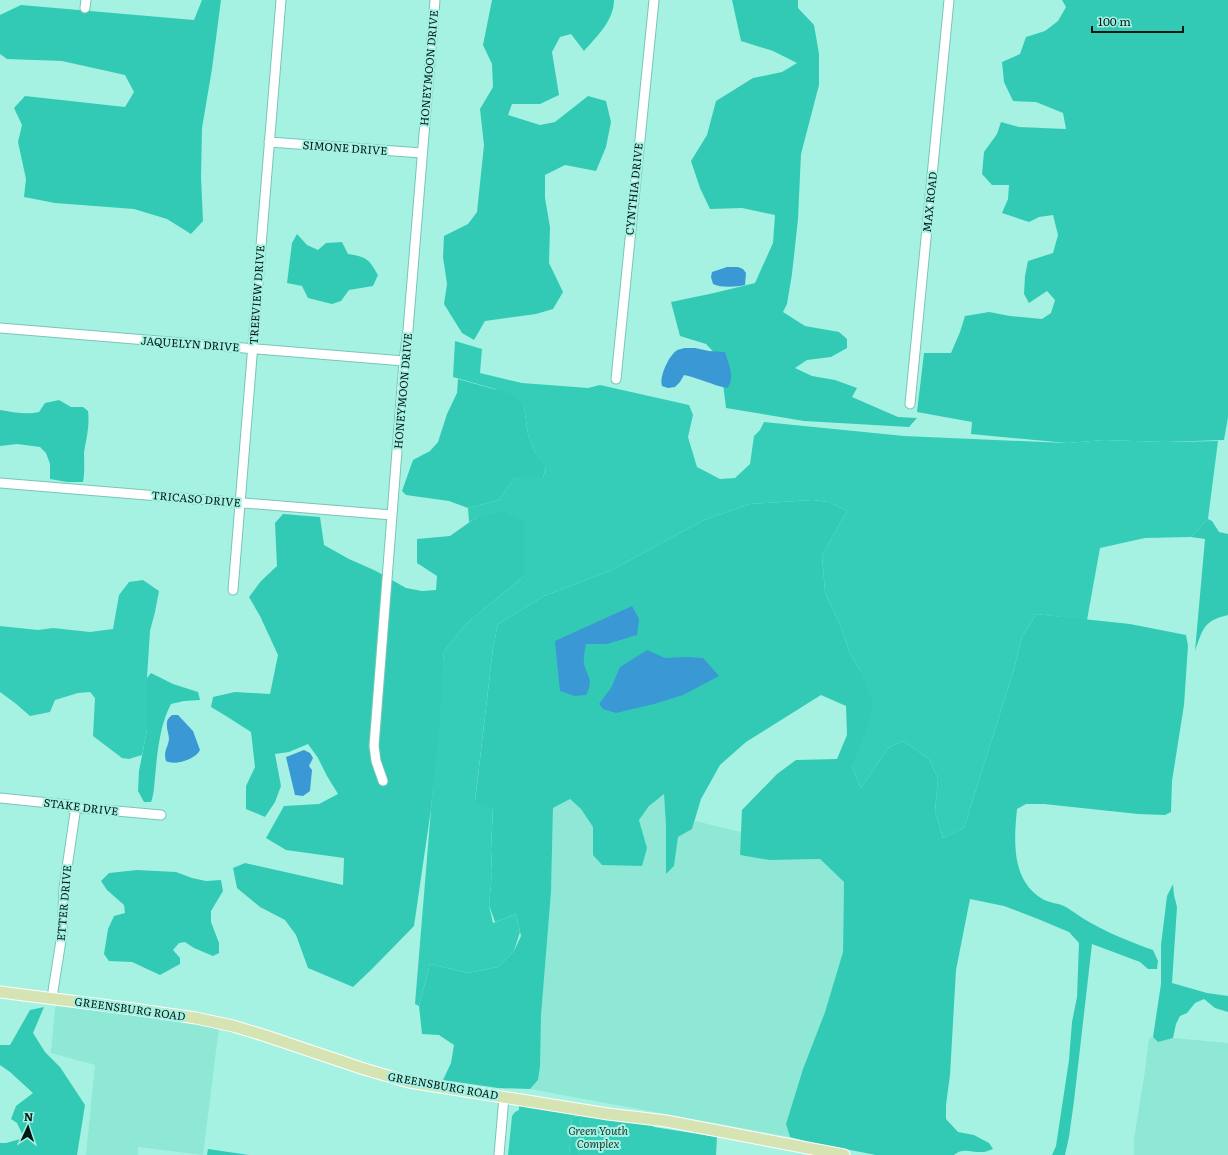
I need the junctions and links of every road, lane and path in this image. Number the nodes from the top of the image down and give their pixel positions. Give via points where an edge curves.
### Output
1 (280, 0) edge
2 (435, 0) edge
3 (654, 0) edge
4 (949, 0) edge
5 (269, 142) junction
6 (422, 153) junction
7 (0, 328) edge
8 (253, 348) junction
9 (404, 361) junction
10 (616, 379) dead end
11 (910, 404) dead end
12 (0, 483) edge
13 (240, 502) junction
14 (392, 515) junction
15 (233, 590) dead end
16 (383, 782) dead end
17 (0, 798) edge
18 (72, 807) junction
19 (161, 815) dead end
20 (0, 992) edge
21 (54, 999) junction
22 (504, 1097) junction
23 (499, 1155) edge
24 (844, 1155) edge

1 - 5 street, TREEVIEW DRIVE
2 - 6 street, HONEYMOON DRIVE
3 - 10 street, CYNTHIA DRIVE
4 - 11 street, MAX ROAD
5 - 6 street, SIMONE DRIVE
5 - 8 street, TREEVIEW DRIVE
6 - 9 street, HONEYMOON DRIVE
7 - 8 street, JAQUELYN DRIVE
8 - 9 street, JAQUELYN DRIVE
8 - 13 street, TREEVIEW DRIVE
9 - 14 street, HONEYMOON DRIVE
12 - 13 street, TRICASO DRIVE
13 - 14 street, TRICASO DRIVE
13 - 15 street, TREEVIEW DRIVE
14 - 16 street, HONEYMOON DRIVE via 374,746
17 - 18 street, STAKE DRIVE
18 - 19 street, STAKE DRIVE
18 - 21 street, ETTER DRIVE via 75,813 64,888 62,934
20 - 21 main road, GREENSBURG ROAD
21 - 22 main road, GREENSBURG ROAD via 216,1022 397,1080
22 - 23 street
22 - 24 main road, GREENSBURG ROAD via 662,1121

